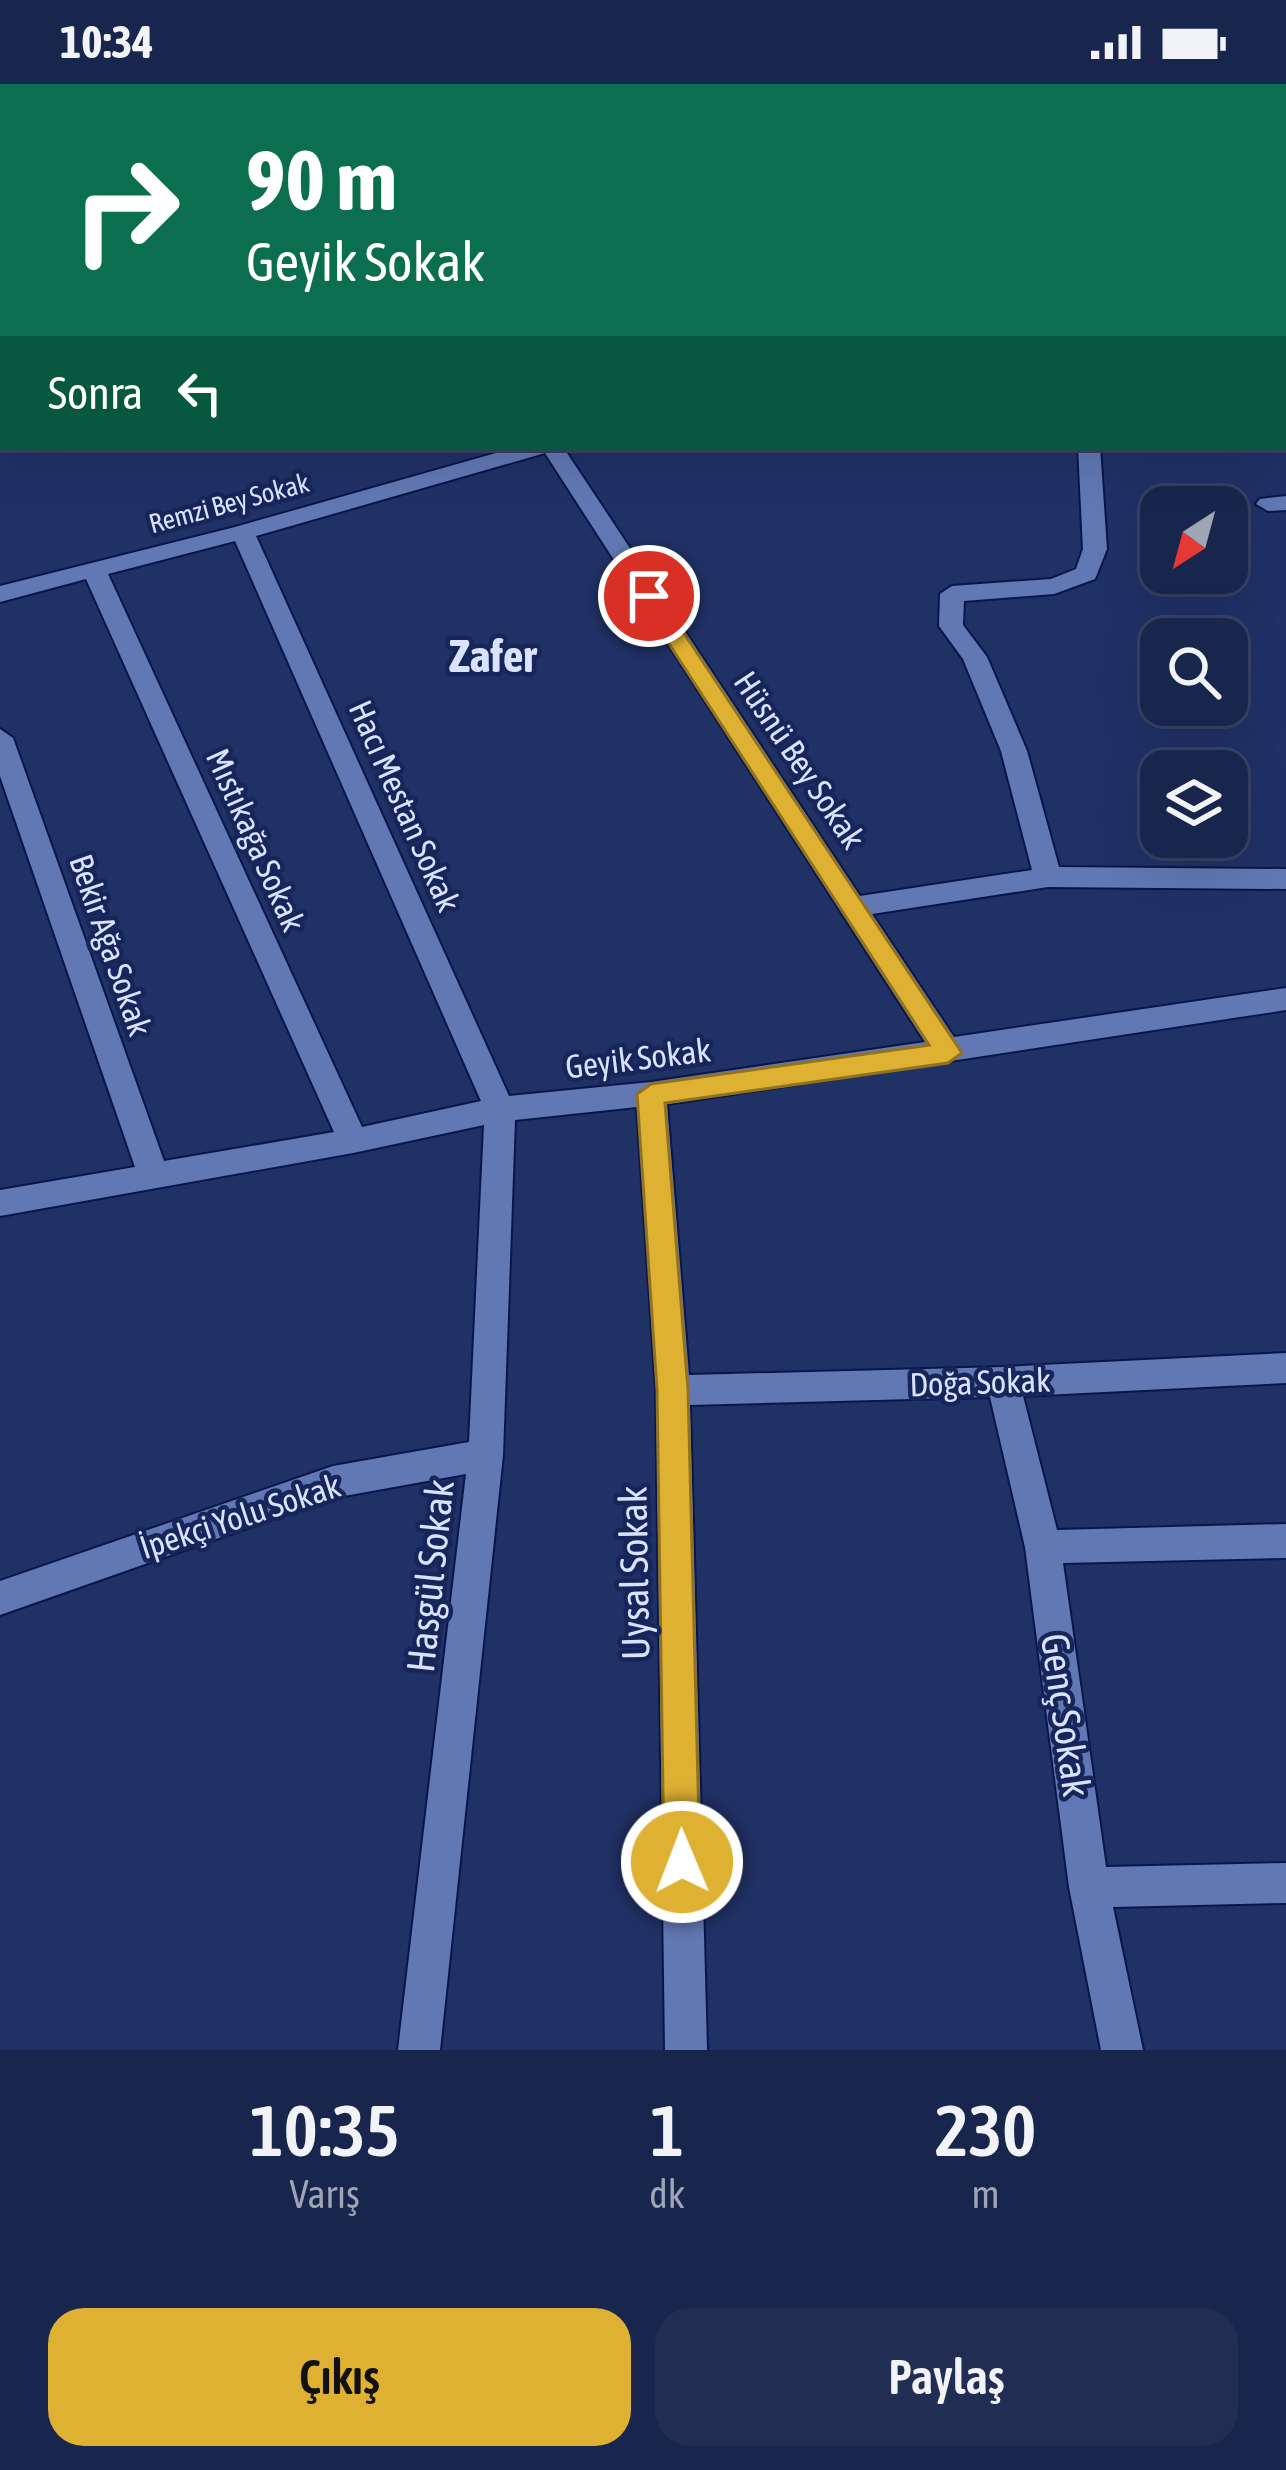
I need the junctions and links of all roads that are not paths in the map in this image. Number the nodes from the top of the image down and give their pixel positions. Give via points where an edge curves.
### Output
1 (531, 450) edge
2 (554, 450) edge
3 (1089, 450) edge
4 (244, 532) junction
5 (93, 568) junction
6 (0, 594) edge
7 (0, 738) edge
8 (1048, 878) junction
9 (1286, 879) edge
10 (854, 908) junction
11 (1286, 999) edge
12 (948, 1053) junction
13 (651, 1094) junction
14 (500, 1108) junction
15 (353, 1141) junction
16 (154, 1177) junction
17 (0, 1203) edge
18 (1286, 1368) edge
19 (1003, 1382) junction
20 (673, 1390) junction
21 (486, 1455) junction
22 (1286, 1541) edge
23 (1043, 1547) junction
24 (0, 1598) edge
25 (1286, 1883) edge
26 (1090, 1887) junction
27 (419, 2050) edge
28 (686, 2050) edge
29 (1122, 2050) edge

1 - 4 street, Remzi Bey Sokak
2 - 10 street, Hüsnü Bey Sokak
3 - 8 street via 1095,549 1088,574 1054,586 952,594 951,626 975,657 1014,751
4 - 5 street, Remzi Bey Sokak
4 - 14 street, Hacı Mestan Sokak
5 - 6 street, Remzi Bey Sokak
5 - 15 street, Mıstıkağa Sokak
7 - 16 street, Bekir Ağa Sokak
8 - 9 street
8 - 10 street
10 - 12 street, Hüsnü Bey Sokak
11 - 12 street, Geyik Sokak
12 - 13 street, Geyik Sokak
13 - 14 street, Geyik Sokak
13 - 20 street, Uysal Sokak
14 - 15 street, Geyik Sokak
14 - 21 street, Hasgül Sokak
15 - 16 street, Geyik Sokak
16 - 17 street, Geyik Sokak
18 - 19 street, Doğa Sokak
19 - 20 street, Doğa Sokak
19 - 23 street, Genç Sokak
20 - 28 street, Uysal Sokak
21 - 24 street, İpekçi Yolu Sokak via 333,1482
21 - 27 street, Hasgül Sokak
22 - 23 street
23 - 26 street, Genç Sokak
25 - 26 street
26 - 29 street, Genç Sokak

